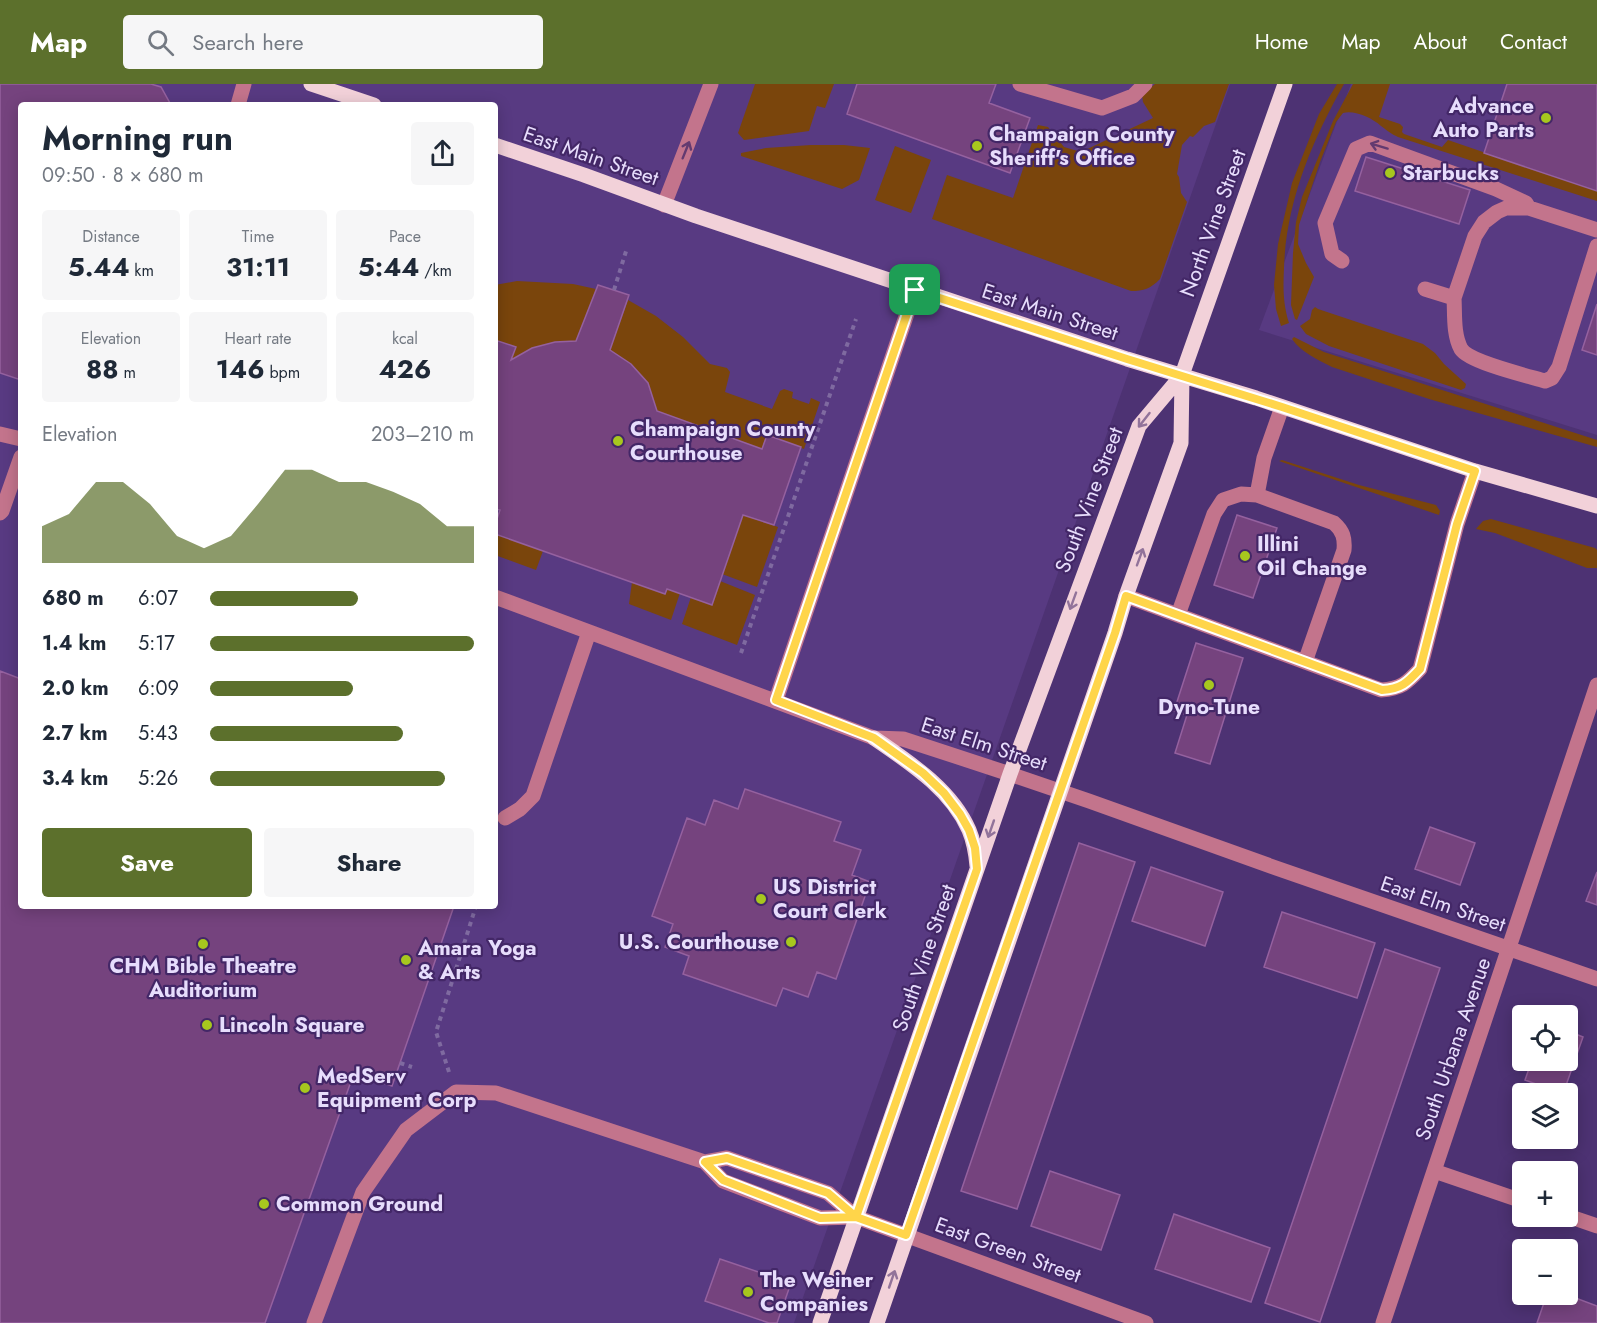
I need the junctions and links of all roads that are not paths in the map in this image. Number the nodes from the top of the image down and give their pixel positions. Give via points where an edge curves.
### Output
1 (244, 84) edge
2 (311, 84) edge
3 (711, 84) edge
4 (1020, 84) edge
5 (1145, 84) edge
6 (1285, 84) edge
7 (239, 102) edge
8 (365, 102) edge
9 (498, 146) edge
10 (664, 205) junction
11 (1529, 208) junction
12 (1597, 231) edge
13 (1597, 246) edge
14 (1337, 257) dead end
15 (1425, 289) dead end
16 (915, 290) junction
17 (1454, 298) junction
18 (1182, 375) junction
19 (1282, 407) junction
20 (0, 434) edge
21 (18, 438) edge
22 (18, 466) edge
23 (1475, 471) junction
24 (1257, 495) junction
25 (1597, 506) edge
26 (0, 513) edge
27 (1126, 596) junction
28 (498, 598) edge
29 (1178, 615) junction
30 (589, 632) junction
31 (1305, 662) junction
32 (1597, 685) edge
33 (776, 700) junction
34 (1592, 715) edge
35 (874, 738) junction
36 (1010, 774) junction
37 (1059, 791) junction
38 (506, 818) dead end
39 (977, 869) junction
40 (1509, 949) junction
41 (1597, 979) edge
42 (705, 1162) junction
43 (1434, 1171) junction
44 (1512, 1198) edge
45 (856, 1217) junction
46 (1578, 1219) edge
47 (1597, 1226) edge
48 (906, 1235) junction
49 (314, 1323) edge
50 (820, 1323) edge
51 (877, 1323) edge
52 (1146, 1323) edge
53 (1383, 1323) edge

1 - 7 street
2 - 8 main road
10 -> 3 street
4 - 5 street via 1102,108 1133,96
6 - 18 main road, North Vine Street
9 - 10 main road, East Main Street
10 - 16 main road, East Main Street
11 - 12 street
11 -> 14 street via 1496,189 1370,143 1356,149 1325,223
11 - 17 street via 1506,208 1484,222 1475,236
13 - 17 street via 1558,367 1552,378 1545,381 1478,361 1462,351 1455,333
15 - 17 street
16 - 18 main road, East Main Street
16 - 33 street
18 - 19 main road, East Main Street
27 -> 18 main road via 1181,443
18 -> 36 main road, South Vine Street via 1139,426
19 - 23 main road, East Main Street
19 - 24 street via 1264,458
20 - 21 street
22 - 26 street
23 - 25 main road, East Main Street
23 - 31 street via 1457,524 1420,669 1395,689 1382,690
24 - 29 street via 1241,494 1223,500 1214,514
24 - 31 street via 1335,523 1342,530 1344,550
27 - 29 street
27 - 37 main road
28 - 30 street, East Elm Street
29 - 31 street
30 - 33 street, East Elm Street
30 - 38 street via 533,796
32 - 34 street, South Urbana Avenue
33 - 35 street, East Elm Street
34 - 40 street, South Urbana Avenue
35 - 36 street, East Elm Street via 903,739
35 - 39 main road via 923,773 948,799 969,830
36 - 37 street, East Elm Street
36 -> 39 main road, South Vine Street
37 - 40 street, East Elm Street
37 - 48 main road
39 - 45 main road, South Vine Street
40 - 41 street, East Elm Street
40 - 43 street, South Urbana Avenue
42 - 45 street via 723,1180 820,1218
42 - 45 street via 727,1158 828,1193
42 - 49 street via 496,1093 456,1092 406,1130 363,1192
43 - 44 street
43 - 53 street, South Urbana Avenue
45 - 48 street, East Green Street
45 - 50 main road, South Vine Street
46 - 47 street
51 -> 48 main road
48 - 52 street, East Green Street

